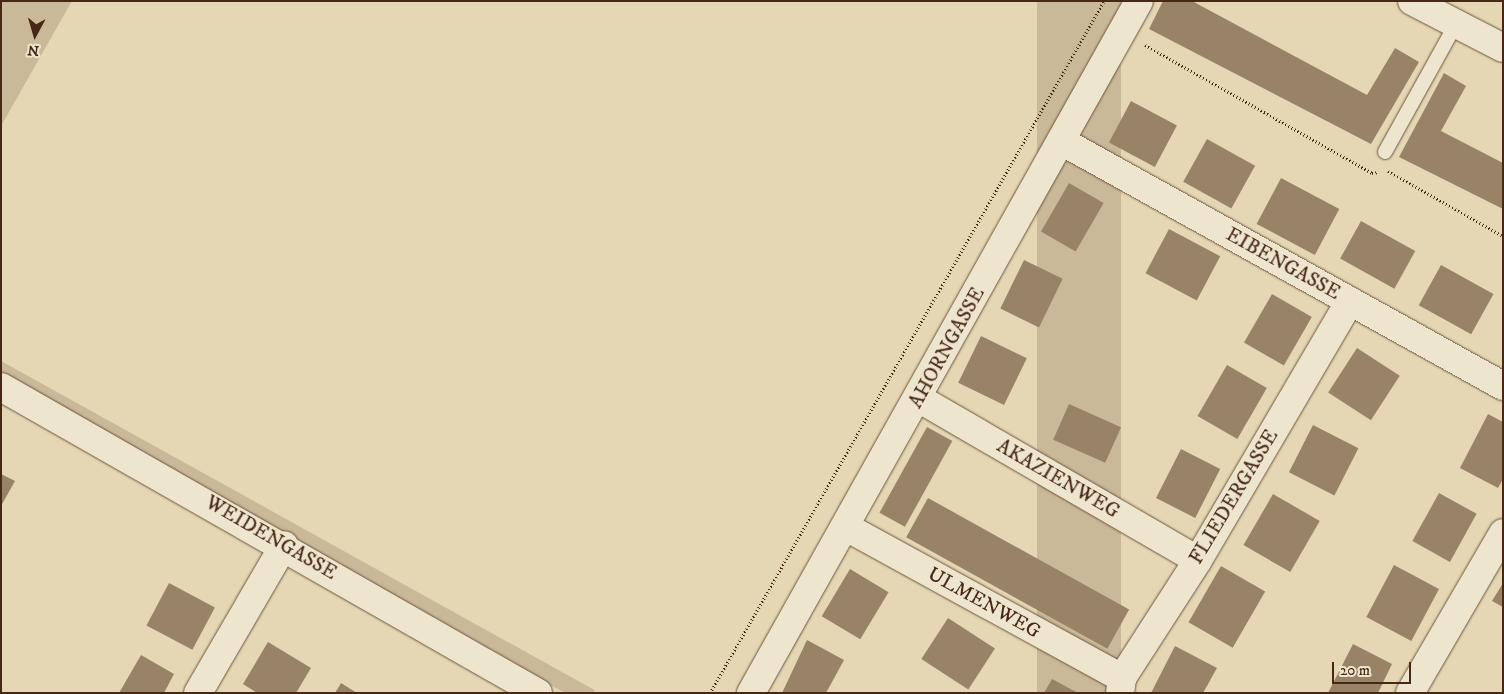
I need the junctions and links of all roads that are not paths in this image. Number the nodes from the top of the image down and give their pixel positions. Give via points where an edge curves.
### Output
1 (1139, 1) edge
2 (1412, 1) edge
3 (1456, 24) junction
4 (1503, 48) edge
5 (1063, 142) junction
6 (1384, 152) dead end
7 (1350, 301) junction
8 (1503, 386) edge
9 (1, 387) edge
10 (918, 398) junction
11 (846, 527) junction
12 (1503, 533) edge
13 (284, 545) junction
14 (1198, 560) junction
15 (1121, 686) edge
16 (198, 693) edge
17 (538, 693) edge
18 (751, 693) edge
19 (1410, 693) edge

1 - 5 street, AHORNGASSE
2 - 3 street
3 - 4 street
3 - 6 lane
5 - 7 street, EIBENGASSE
5 - 10 street, AHORNGASSE
7 - 8 street, EIBENGASSE
7 - 14 street, FLIEDERGASSE
9 - 13 street, WEIDENGASSE
10 - 11 street, AHORNGASSE
10 - 14 street, AKAZIENWEG
11 - 15 street, ULMENWEG
11 - 18 street, AHORNGASSE
12 - 19 street
13 - 16 street
13 - 17 street, WEIDENGASSE
14 - 15 street, FLIEDERGASSE

